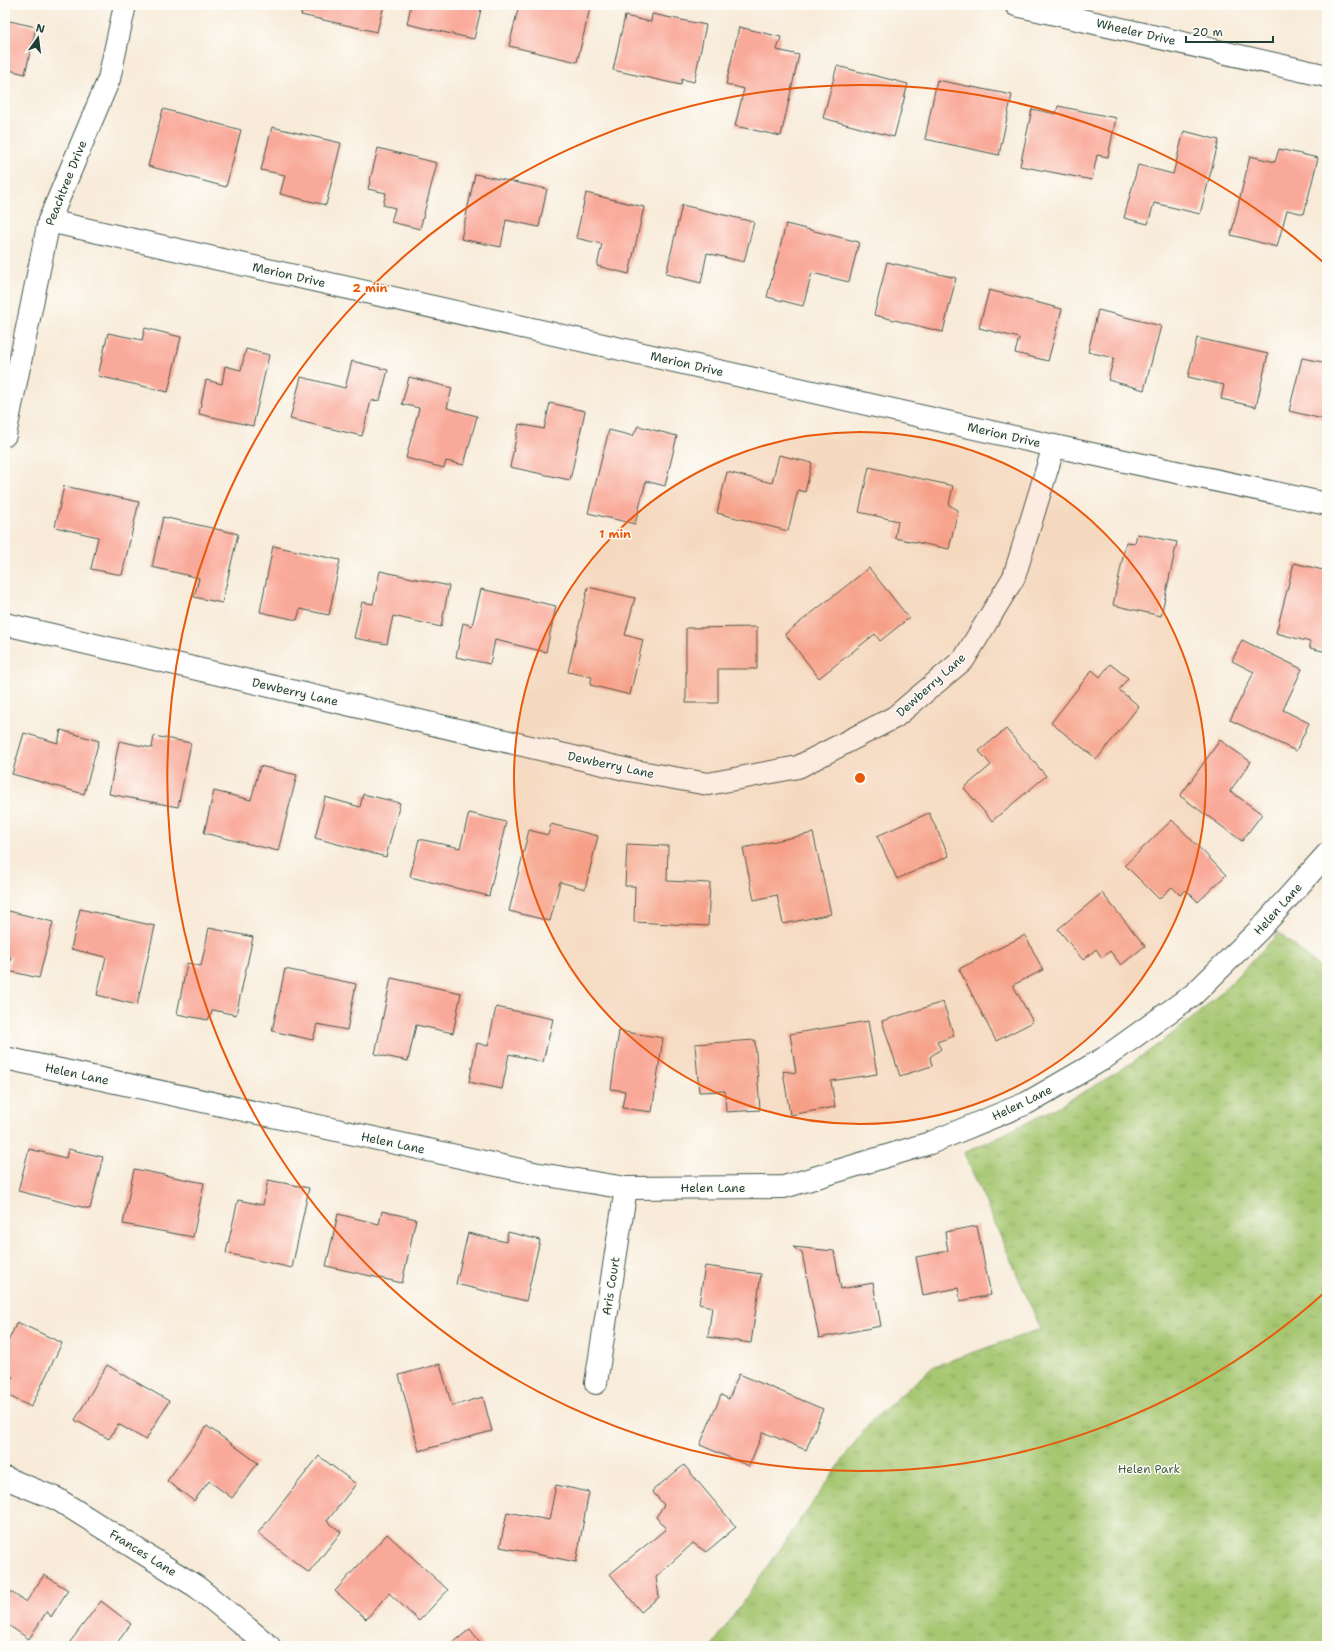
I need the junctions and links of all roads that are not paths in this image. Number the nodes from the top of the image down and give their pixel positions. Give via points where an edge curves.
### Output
1 (125, 5) edge
2 (1020, 5) edge
3 (1327, 76) edge
4 (49, 221) junction
5 (5, 436) edge
6 (1054, 446) junction
7 (1327, 504) edge
8 (5, 624) edge
9 (1327, 854) edge
10 (5, 1058) edge
11 (626, 1188) junction
12 (596, 1383) dead end
13 (5, 1478) edge
14 (269, 1646) edge

1 - 4 street, Peachtree Drive via 109,79
2 - 3 street, Wheeler Drive
4 - 5 street, Peachtree Drive
4 - 6 street, Merion Drive
6 - 7 street, Merion Drive
6 - 8 street, Dewberry Lane via 1014,577 964,659 895,717 798,767 708,784 629,770
9 - 11 street, Helen Lane via 1259,930 1194,994 1103,1059 1027,1103 930,1143 784,1187
10 - 11 street, Helen Lane via 526,1172
11 - 12 street, Aris Court
13 - 14 street, Frances Lane via 57,1499 198,1587

